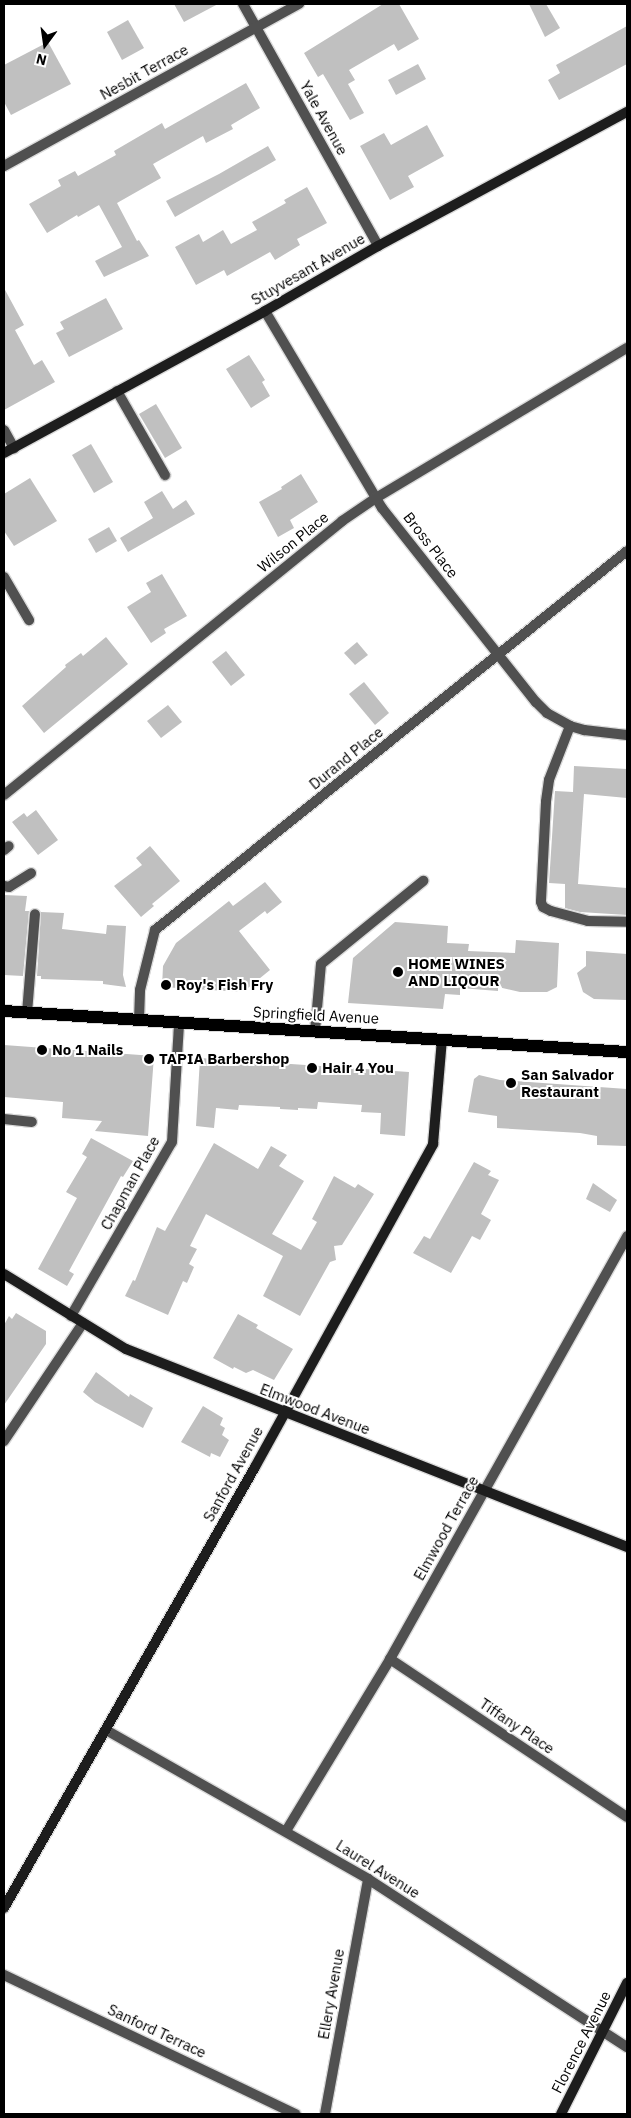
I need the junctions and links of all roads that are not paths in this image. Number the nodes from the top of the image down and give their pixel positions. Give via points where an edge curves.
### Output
1 (243, 4) edge
2 (299, 4) edge
3 (256, 27) junction
4 (627, 112) edge
5 (4, 166) edge
6 (378, 246) junction
7 (265, 311) junction
8 (627, 348) edge
9 (117, 391) junction
10 (4, 430) edge
11 (14, 448) junction
12 (4, 453) edge
13 (165, 475) dead end
14 (376, 498) junction
15 (627, 551) edge
16 (4, 576) edge
17 (28, 620) dead end
18 (498, 655) junction
19 (570, 726) junction
20 (627, 735) edge
21 (4, 796) edge
22 (31, 873) dead end
23 (423, 881) dead end
24 (4, 886) edge
25 (35, 914) dead end
26 (627, 922) edge
27 (4, 1011) edge
28 (26, 1013) junction
29 (140, 1020) junction
30 (179, 1023) junction
31 (315, 1031) junction
32 (442, 1039) junction
33 (627, 1052) edge
34 (4, 1119) edge
35 (32, 1122) dead end
36 (627, 1236) edge
37 (4, 1274) edge
38 (71, 1316) junction
39 (83, 1323) junction
40 (284, 1413) junction
41 (4, 1441) edge
42 (484, 1491) junction
43 (627, 1547) edge
44 (390, 1659) junction
45 (106, 1730) junction
46 (627, 1817) edge
47 (286, 1831) junction
48 (368, 1879) junction
49 (8, 1892) edge
50 (4, 1908) edge
51 (4, 1975) edge
52 (627, 1983) edge
53 (603, 2030) junction
54 (627, 2047) edge
55 (296, 2114) edge
56 (325, 2114) edge
57 (562, 2114) edge

1 - 3 street, Yale Avenue
2 - 3 street, Nesbit Terrace
3 - 5 street, Nesbit Terrace
3 - 6 street, Yale Avenue
4 - 6 main road, Stuyvesant Avenue
6 - 7 main road, Stuyvesant Avenue
7 - 9 main road, Stuyvesant Avenue
7 - 14 street, Bross Place
8 - 14 street, Wilson Place
9 - 11 main road, Stuyvesant Avenue
9 - 13 street
10 - 11 street
11 - 12 main road, Stuyvesant Avenue
14 - 18 street, Bross Place
14 - 21 street, Wilson Place via 342,521
15 - 18 street, Durand Place
16 - 17 street
18 - 19 street, Bross Place via 547,713
18 - 29 street, Durand Place via 155,930 140,990
19 - 20 street, Bross Place
19 - 26 street via 549,780 541,902 551,911 588,921
22 - 24 street via 9,887
23 - 31 street via 321,964
25 - 28 street
27 - 28 main road, Springfield Avenue
28 - 29 main road, Springfield Avenue
29 - 30 main road, Springfield Avenue
30 - 31 main road, Springfield Avenue
30 - 38 street, Chapman Place via 172,1142
31 - 32 main road, Springfield Avenue
32 - 33 main road, Springfield Avenue
32 - 40 main road, Sanford Avenue via 433,1144
34 - 35 street
36 - 42 street, Elmwood Terrace
37 - 38 main road, Elmwood Avenue
38 - 39 main road, Elmwood Avenue
39 - 40 main road, Elmwood Avenue via 126,1350
39 - 41 street
40 - 42 main road, Elmwood Avenue
40 - 45 main road, Sanford Avenue
42 - 43 main road, Elmwood Avenue
42 - 44 street, Elmwood Terrace
44 - 46 street, Tiffany Place
44 - 47 street, Elmwood Terrace
45 - 47 street, Laurel Avenue
45 - 49 main road, Sanford Avenue
47 - 48 street, Laurel Avenue
48 - 53 street, Laurel Avenue
48 - 56 street, Ellery Avenue
49 - 50 main road, Sanford Avenue
51 - 55 street, Sanford Terrace
52 - 53 main road, Florence Avenue
53 - 54 street, Laurel Avenue
53 - 57 main road, Florence Avenue

